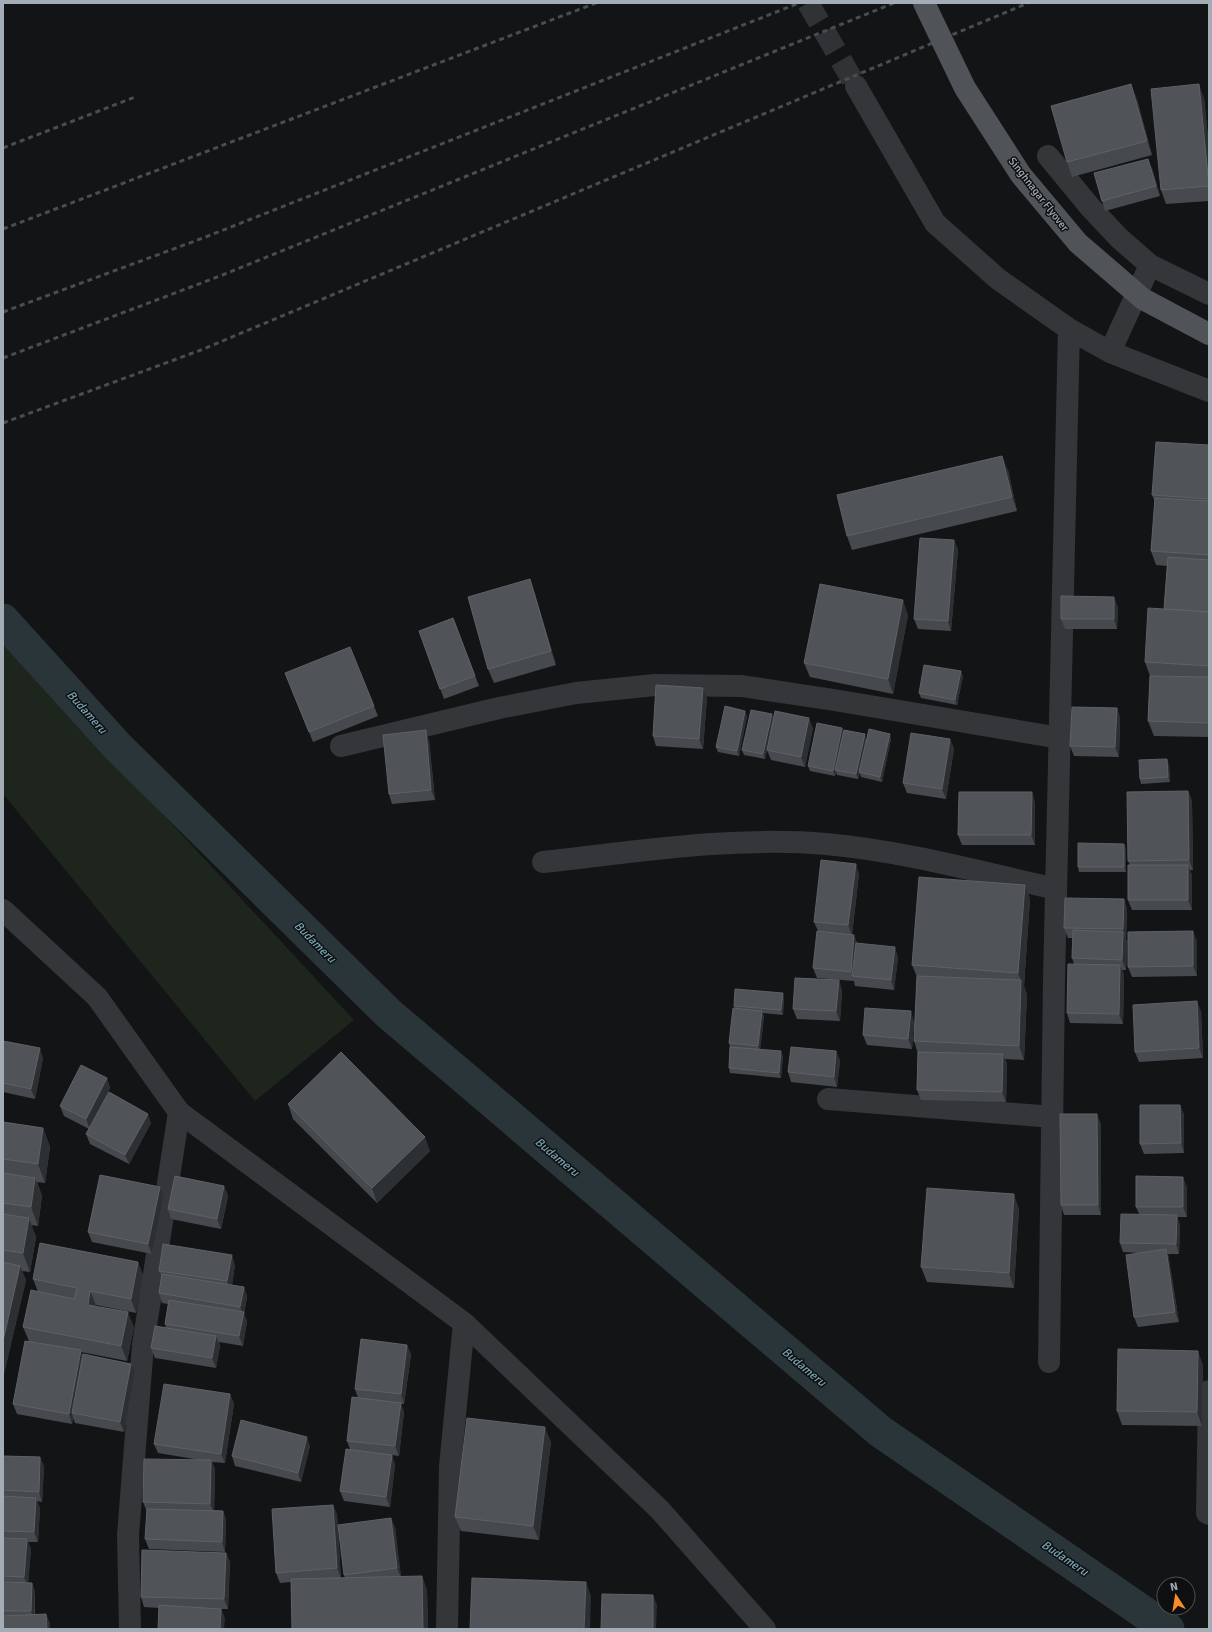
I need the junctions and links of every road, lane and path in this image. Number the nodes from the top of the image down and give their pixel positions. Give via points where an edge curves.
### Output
1 (924, 3) edge
2 (856, 86) tunnel mouth
3 (1048, 156) dead end
4 (1150, 265) junction
5 (1209, 294) edge
6 (1069, 329) junction
7 (1209, 334) edge
8 (1110, 352) junction
9 (1209, 391) edge
10 (1060, 738) junction
11 (341, 746) dead end
12 (543, 862) dead end
13 (1056, 889) junction
14 (3, 910) edge
15 (828, 1099) dead end
16 (179, 1112) junction
17 (1053, 1117) junction
18 (464, 1323) junction
19 (1049, 1362) dead end
20 (1209, 1391) edge
21 (1209, 1514) edge
22 (130, 1629) edge
23 (448, 1629) edge
24 (765, 1629) edge

1 - 7 main road, Singhnagar Flyover, bridge via 965,88 1021,175 1078,243 1143,299
2 - 6 street via 934,223 998,279
3 - 4 street via 1119,238
4 - 5 street
4 - 8 street
6 - 8 street
6 - 10 street
8 - 9 street
10 - 11 street via 742,686 655,685 576,693 499,708
10 - 13 street
12 - 13 street via 721,843 825,844 903,854
13 - 17 street
14 - 16 street via 97,997
15 - 17 street
16 - 18 street
16 - 22 street via 143,1345 128,1535
17 - 19 street
18 - 23 street via 450,1466
18 - 24 street via 660,1510
20 - 21 street

